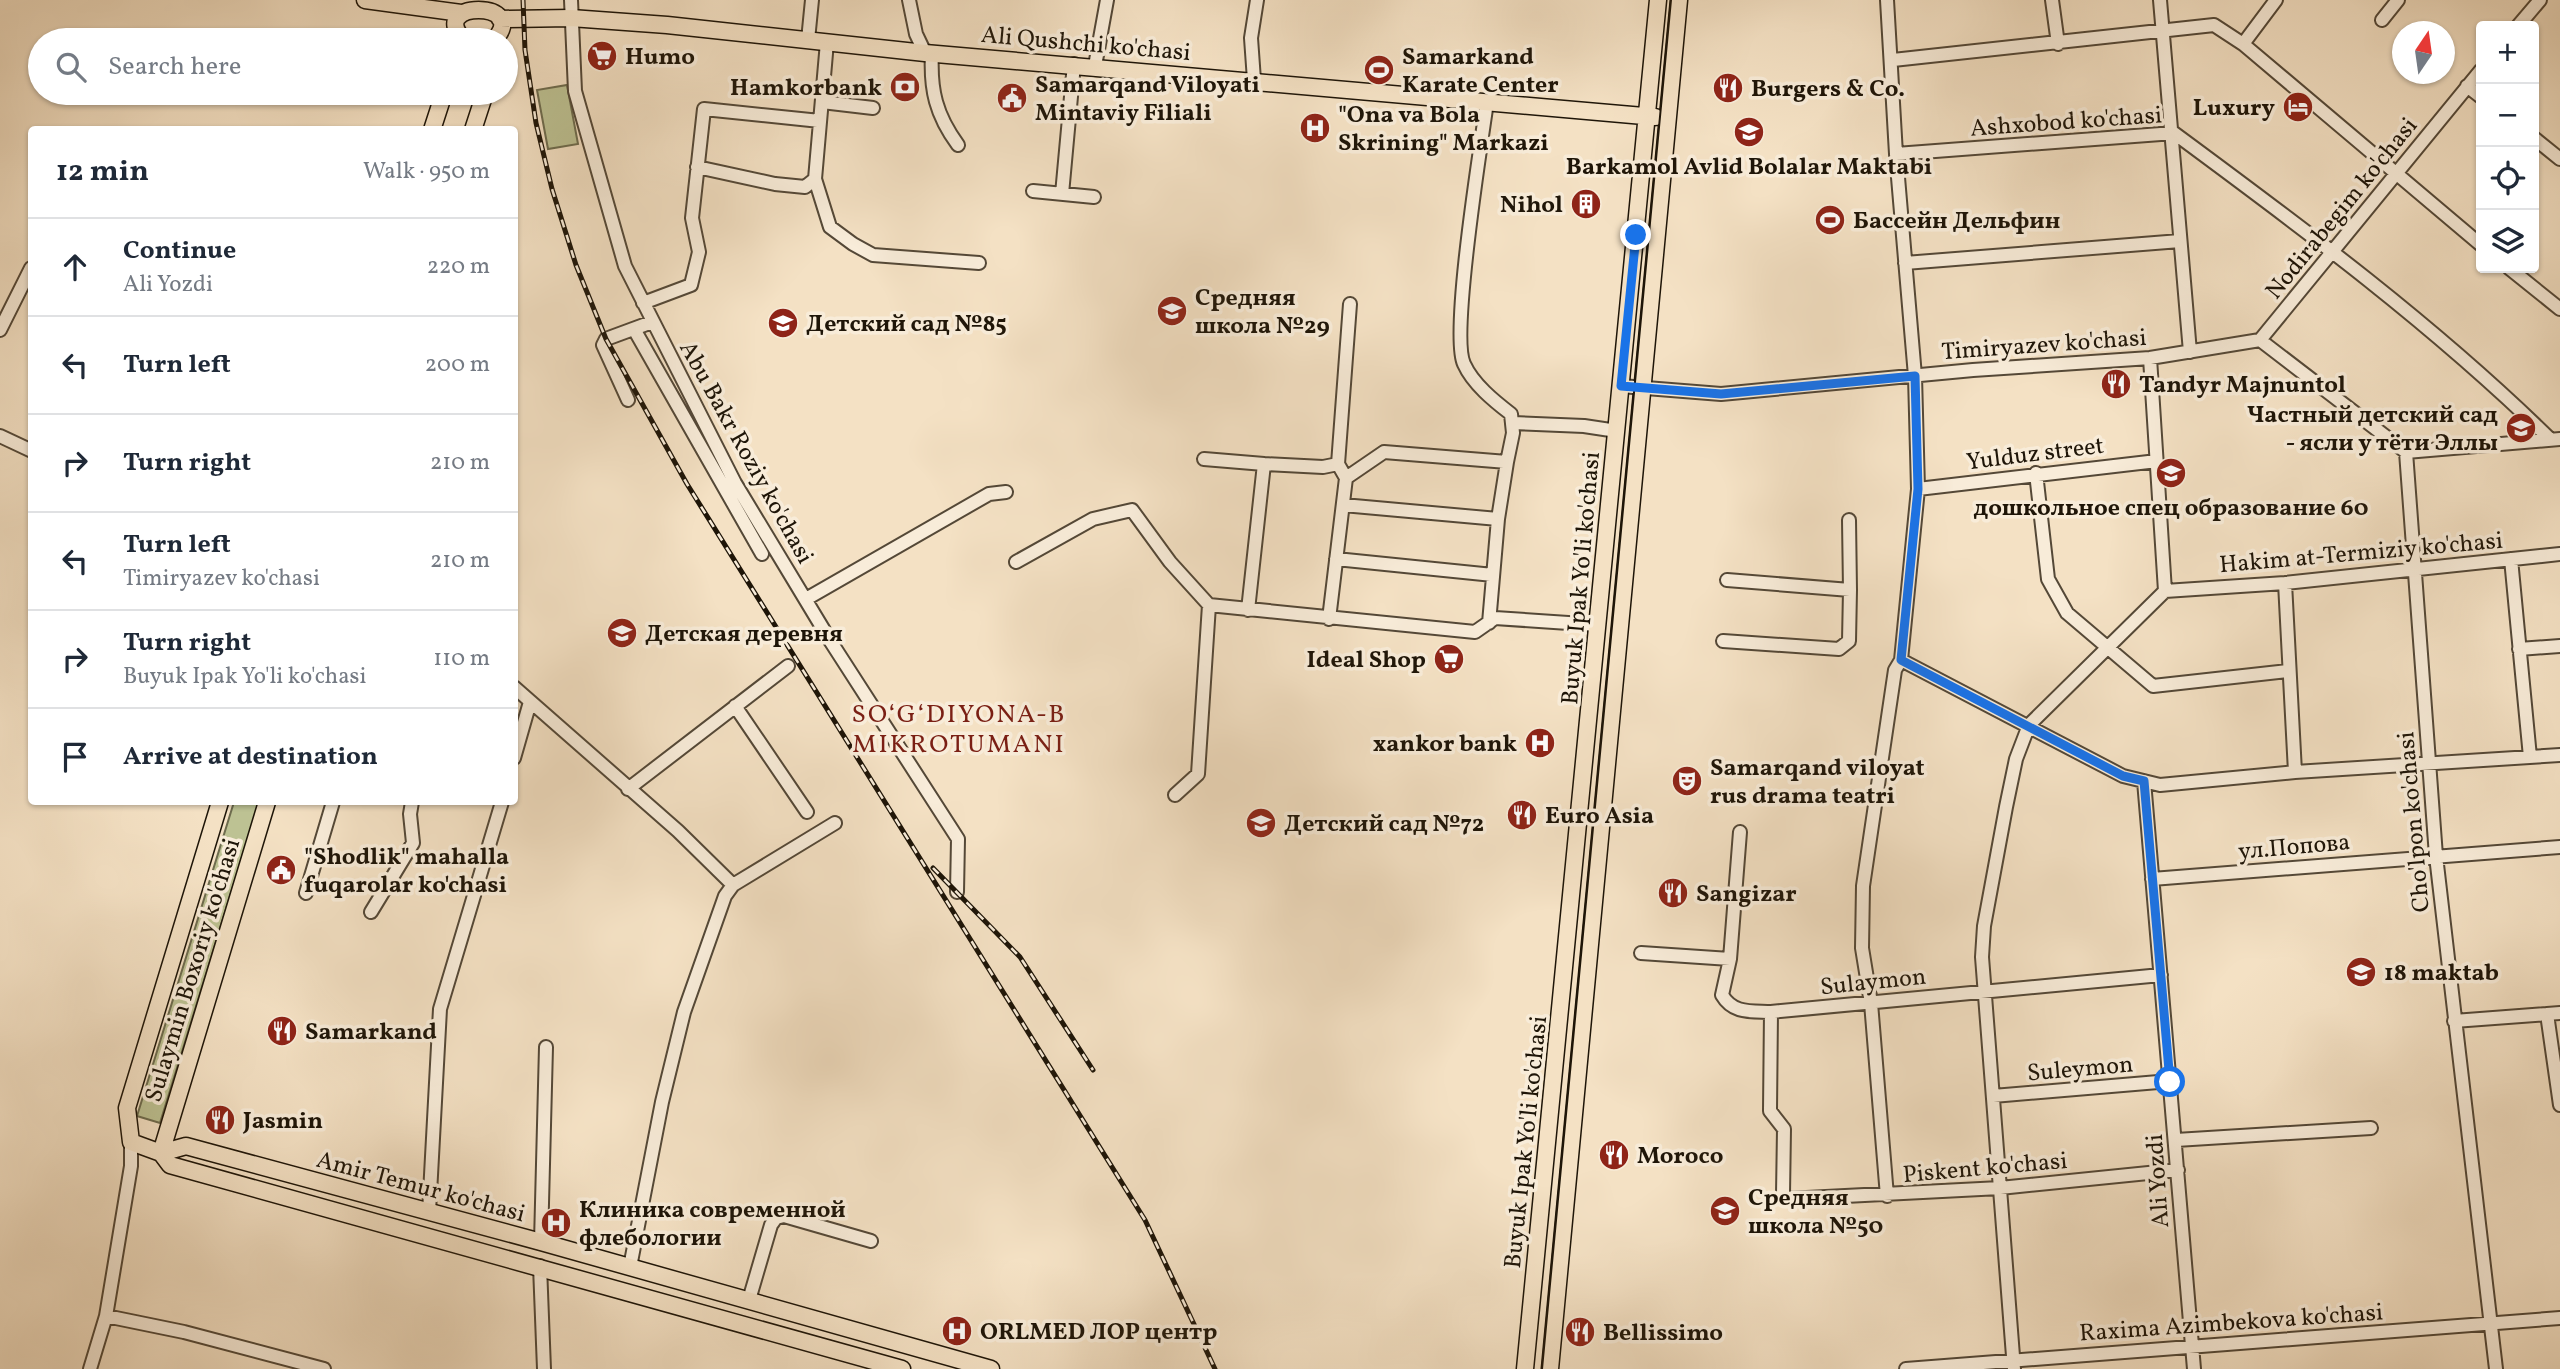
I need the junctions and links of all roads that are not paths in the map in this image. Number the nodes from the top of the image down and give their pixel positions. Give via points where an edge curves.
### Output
1 (365, 0) edge
2 (571, 0) edge
3 (812, 0) edge
4 (909, 0) edge
5 (1107, 0) edge
6 (1256, 0) edge
7 (1658, 0) edge
8 (1679, 0) edge
9 (1887, 0) edge
10 (2052, 0) edge
11 (2160, 0) edge
12 (2276, 0) edge
13 (2398, 0) edge
14 (2540, 0) edge
15 (461, 6) edge
16 (571, 18) junction
17 (500, 19) junction
18 (2382, 20) dead end
19 (2522, 21) edge
20 (458, 28) edge
21 (498, 28) edge
22 (2163, 30) junction
23 (808, 40) junction
24 (827, 42) junction
25 (2058, 44) junction
26 (2243, 44) junction
27 (928, 53) junction
28 (1893, 60) junction
29 (1074, 64) junction
30 (1095, 66) junction
31 (2476, 76) edge
32 (1254, 80) junction
33 (2468, 86) junction
34 (2476, 93) edge
35 (822, 102) junction
36 (1487, 102) junction
37 (440, 105) edge
38 (481, 105) edge
39 (873, 107) dead end
40 (1647, 116) junction
41 (1667, 119) junction
42 (820, 121) junction
43 (433, 126) edge
44 (475, 126) edge
45 (2174, 133) junction
46 (2539, 142) edge
47 (958, 145) dead end
48 (1896, 154) junction
49 (2560, 158) edge
50 (697, 167) junction
51 (2394, 174) junction
52 (815, 179) junction
53 (1033, 191) dead end
54 (1062, 194) junction
55 (1094, 197) dead end
56 (2180, 241) junction
57 (2476, 241) edge
58 (2332, 250) junction
59 (979, 263) dead end
60 (1905, 263) junction
61 (2515, 273) edge
62 (28, 274) edge
63 (643, 303) junction
64 (1350, 304) dead end
65 (2560, 309) edge
66 (652, 322) junction
67 (634, 328) junction
68 (0, 330) edge
69 (2260, 340) junction
70 (2190, 352) junction
71 (2150, 358) junction
72 (1915, 376) junction
73 (1621, 386) junction
74 (1640, 388) junction
75 (628, 400) dead end
76 (1513, 423) junction
77 (1617, 431) junction
78 (0, 436) edge
79 (2556, 440) edge
80 (28, 449) edge
81 (2406, 452) junction
82 (1204, 459) dead end
83 (2157, 461) junction
84 (1507, 462) junction
85 (1264, 464) junction
86 (1338, 464) junction
87 (2036, 473) junction
88 (1346, 478) junction
89 (1918, 489) junction
90 (1006, 492) dead end
91 (1343, 505) junction
92 (1498, 519) junction
93 (1849, 520) dead end
94 (762, 554) dead end
95 (2560, 554) edge
96 (1336, 559) junction
97 (2511, 559) junction
98 (1016, 562) dead end
99 (2417, 567) junction
100 (1493, 575) junction
101 (1727, 580) dead end
102 (2285, 583) junction
103 (1850, 590) junction
104 (2165, 591) junction
105 (806, 599) junction
106 (1209, 606) junction
107 (1248, 610) junction
108 (1329, 619) junction
109 (1489, 622) junction
110 (1598, 625) junction
111 (1723, 641) dead end
112 (2108, 646) junction
113 (2560, 646) edge
114 (2519, 649) junction
115 (1901, 660) junction
116 (788, 666) dead end
117 (2288, 671) junction
118 (518, 691) edge
119 (530, 702) junction
120 (735, 706) junction
121 (2029, 725) junction
122 (518, 744) edge
123 (2560, 755) edge
124 (2530, 757) junction
125 (2428, 764) junction
126 (2295, 772) junction
127 (2144, 781) junction
128 (628, 789) junction
129 (1175, 795) dead end
130 (218, 805) edge
131 (266, 805) edge
132 (332, 805) edge
133 (412, 805) edge
134 (501, 805) edge
135 (807, 812) dead end
136 (835, 823) dead end
137 (1740, 832) dead end
138 (2560, 847) edge
139 (2438, 856) junction
140 (2152, 879) junction
141 (733, 885) junction
142 (957, 892) dead end
143 (306, 893) dead end
144 (371, 912) dead end
145 (1641, 953) dead end
146 (1730, 959) junction
147 (2161, 975) junction
148 (1985, 991) junction
149 (1871, 1003) junction
150 (1771, 1013) junction
151 (2554, 1013) edge
152 (2454, 1021) junction
153 (545, 1047) dead end
154 (2170, 1082) junction
155 (1993, 1096) junction
156 (2560, 1105) edge
157 (2371, 1128) dead end
158 (2176, 1140) junction
159 (131, 1142) junction
160 (161, 1153) junction
161 (2178, 1170) junction
162 (2000, 1188) junction
163 (1887, 1196) junction
164 (429, 1212) junction
165 (871, 1241) dead end
166 (541, 1242) junction
167 (540, 1266) junction
168 (630, 1267) junction
169 (749, 1300) junction
170 (106, 1316) junction
171 (2560, 1318) edge
172 (2493, 1323) junction
173 (2192, 1348) junction
174 (2014, 1364) edge
175 (90, 1369) edge
176 (324, 1369) edge
177 (544, 1369) edge
178 (902, 1369) edge
179 (991, 1369) edge
180 (1525, 1369) edge
181 (1550, 1369) edge
182 (1906, 1369) edge
183 (2194, 1369) edge
184 (2496, 1369) edge

1 - 15 main road, Ali Qushchi ko'chasi
2 - 16 street, Abu Bakr Roziy ko'chasi
3 - 23 street
4 - 27 street
5 - 30 street
6 - 32 street via 1251,38
7 - 40 main road, Buyuk Ipak Yo'li ko'chasi
8 - 41 main road, Buyuk Ipak Yo'li ko'chasi
9 - 28 street
10 - 25 street
11 - 22 street
12 - 26 street
13 - 18 street
14 - 19 street
15 - 17 main road, Ali Qushchi ko'chasi via 480,3 493,8
15 - 20 main road
16 - 17 main road, Ali Qushchi ko'chasi
16 - 23 main road, Ali Qushchi ko'chasi
16 - 63 street, Abu Bakr Roziy ko'chasi via 578,103 625,266
17 - 21 main road
22 - 25 street
22 - 26 street via 2214,25
22 - 45 street
23 - 24 main road, Ali Qushchi ko'chasi
24 - 27 main road, Ali Qushchi ko'chasi
24 - 35 street
25 - 28 street
26 - 51 street
27 - 29 main road, Ali Qushchi ko'chasi
27 - 47 street via 939,117
28 - 48 street
29 - 30 main road, Ali Qushchi ko'chasi
29 - 54 street
30 - 32 main road, Ali Qushchi ko'chasi
31 - 33 street, Nodirabegim ko'chasi
32 - 36 main road, Ali Qushchi ko'chasi
33 - 34 street
33 - 51 street, Nodirabegim ko'chasi
35 - 39 street
35 - 42 street
36 - 40 main road, Ali Qushchi ko'chasi
36 - 76 street via 1461,324 1463,362 1490,398 1511,414
37 - 43 main road
38 - 44 main road
40 - 41 main road, Ali Qushchi ko'chasi
40 - 73 main road, Buyuk Ipak Yo'li ko'chasi
41 - 74 main road, Buyuk Ipak Yo'li ko'chasi
42 - 50 street via 704,109
42 - 52 street
45 - 48 street, Ashxobod ko'chasi
45 - 56 street
45 - 58 street, Ashxobod ko'chasi
46 - 49 street
48 - 60 street
50 - 52 street via 775,184 805,187
50 - 63 street via 692,218 699,252 691,285
51 - 57 street
51 - 58 street, Nodirabegim ko'chasi
52 - 59 street via 830,227 873,255
53 - 54 street
54 - 55 street
56 - 60 street
56 - 70 street
58 - 69 street, Nodirabegim ko'chasi
58 - 79 street, Ashxobod ko'chasi
60 - 72 street
61 - 65 street
62 - 68 street
63 - 66 street, Abu Bakr Roziy ko'chasi
64 - 86 street
66 - 67 street
66 - 105 street, Abu Bakr Roziy ko'chasi via 735,483
67 - 75 street via 606,339 603,345
67 - 94 street
69 - 70 street, Timiryazev ko'chasi
69 - 81 street
70 - 71 street, Timiryazev ko'chasi
71 - 72 street, Timiryazev ko'chasi
71 - 83 street
72 - 74 street, Timiryazev ko'chasi via 1721,394
72 - 89 street
73 - 74 street, Timiryazev ko'chasi
73 - 77 main road, Buyuk Ipak Yo'li ko'chasi
74 - 181 main road, Buyuk Ipak Yo'li ko'chasi
76 - 77 street
76 - 84 street
77 - 110 main road, Buyuk Ipak Yo'li ko'chasi
78 - 80 street
79 - 81 street
81 - 99 street, Cho'lpon ko'chasi
82 - 85 street
83 - 87 street, Yulduz street
83 - 104 street
84 - 88 street via 1384,452
84 - 92 street
85 - 86 street
85 - 107 street
86 - 88 street
87 - 89 street, Yulduz street
87 - 112 street via 2048,579 2067,613
88 - 91 street
89 - 115 street
90 - 105 street via 989,494
91 - 92 street
91 - 96 street
92 - 100 street
93 - 103 street
95 - 97 street, Hakim at-Termiziy ko'chasi
96 - 100 street
96 - 108 street
97 - 99 street, Hakim at-Termiziy ko'chasi
97 - 114 street
98 - 106 street via 1093,519 1132,510
99 - 102 street, Hakim at-Termiziy ko'chasi
99 - 125 street, Cho'lpon ko'chasi
100 - 109 street
101 - 103 street
102 - 104 street, Hakim at-Termiziy ko'chasi
102 - 117 street
103 - 111 street via 1849,642 1839,649
104 - 112 street
105 - 142 street, Abu Bakr Roziy ko'chasi via 958,839
106 - 107 street
106 - 129 street via 1198,774
107 - 108 street
108 - 109 street via 1475,632
109 - 110 street via 1495,618
110 - 180 main road, Buyuk Ipak Yo'li ko'chasi
112 - 117 street via 2153,686
112 - 121 street
113 - 114 street
114 - 124 street
115 - 121 street
115 - 149 street via 1895,670 1863,886 1862,948
116 - 120 street
117 - 126 street
118 - 119 street
119 - 122 street
119 - 128 street
120 - 128 street
120 - 135 street
121 - 127 street via 2123,776
121 - 148 street via 2016,759 1984,926
123 - 124 street
124 - 125 street
125 - 126 street
125 - 139 street, Cho'lpon ko'chasi
126 - 127 street via 2160,785
127 - 140 street, Ali Yozdi
128 - 141 street
130 - 159 main road, Sulaymin Boxoriy ko'chasi via 127,1108
131 - 160 main road, Sulaymin Boxoriy ko'chasi
132 - 143 street
133 - 144 street via 414,843
134 - 164 street via 440,1009
136 - 141 street
137 - 146 street
138 - 139 street, ул.Попова
139 - 140 street, ул.Попова
139 - 152 street, Cho'lpon ko'chasi
140 - 147 street, Ali Yozdi
141 - 168 street via 725,896 684,1012
145 - 146 street
146 - 150 street, Sulaymon via 1722,995 1727,1005
147 - 148 street, Sulaymon
147 - 154 street, Ali Yozdi
148 - 149 street, Sulaymon
148 - 155 street
149 - 150 street, Sulaymon
149 - 163 street
150 - 163 street, Piskent ko'chasi via 1770,1111 1784,1129 1783,1194 1795,1200
151 - 152 street
151 - 156 street
152 - 172 street, Cho'lpon ko'chasi
153 - 166 street
154 - 155 street, Suleymon
154 - 158 street, Ali Yozdi
155 - 162 street
157 - 158 street
158 - 161 street, Ali Yozdi
159 - 160 main road, Amir Temur ko'chasi
159 - 170 street
160 - 164 main road, Amir Temur ko'chasi via 186,1146
160 - 167 main road, Amir Temur ko'chasi via 170,1165
161 - 162 street, Piskent ko'chasi
161 - 173 street, Ali Yozdi
162 - 163 street, Piskent ko'chasi
162 - 174 street
164 - 166 main road, Amir Temur ko'chasi
165 - 169 street via 784,1216 776,1218
166 - 168 main road, Amir Temur ko'chasi
167 - 177 street
167 - 178 main road, Amir Temur ko'chasi
168 - 169 main road, Amir Temur ko'chasi
169 - 179 main road, Amir Temur ko'chasi
170 - 175 street
170 - 176 street
171 - 172 street, Raxima Azimbekova ko'chasi
172 - 173 street, Raxima Azimbekova ko'chasi
172 - 184 street, Cho'lpon ko'chasi
173 - 174 street, Raxima Azimbekova ko'chasi
173 - 183 street, Ali Yozdi
174 - 182 street, Raxima Azimbekova ko'chasi

